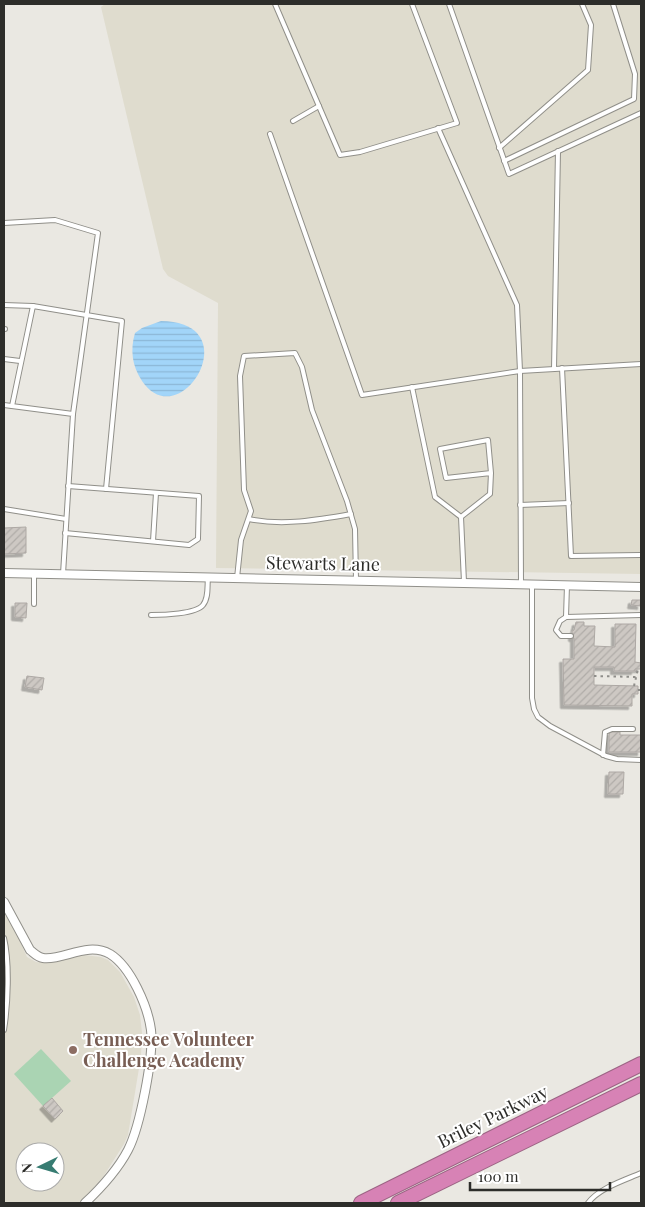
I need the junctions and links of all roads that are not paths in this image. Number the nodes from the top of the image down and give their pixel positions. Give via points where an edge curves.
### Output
1 (275, 4) edge
2 (412, 4) edge
3 (448, 4) edge
4 (582, 4) edge
5 (613, 4) edge
6 (319, 106) junction
7 (641, 113) edge
8 (293, 121) dead end
9 (438, 128) junction
10 (270, 134) dead end
11 (499, 148) junction
12 (558, 151) junction
13 (504, 161) junction
14 (4, 223) edge
15 (4, 305) edge
16 (33, 306) junction
17 (86, 315) junction
18 (4, 359) edge
19 (20, 361) junction
20 (641, 364) edge
21 (562, 368) junction
22 (554, 369) junction
23 (520, 371) junction
24 (412, 387) junction
25 (4, 405) edge
26 (12, 406) junction
27 (73, 414) junction
28 (491, 473) junction
29 (68, 486) junction
30 (106, 490) junction
31 (156, 493) junction
32 (569, 503) junction
33 (520, 505) junction
34 (4, 509) edge
35 (351, 514) junction
36 (462, 517) junction
37 (66, 519) junction
38 (249, 519) junction
39 (65, 533) junction
40 (153, 541) junction
41 (641, 554) edge
42 (4, 573) edge
43 (34, 574) junction
44 (63, 574) junction
45 (208, 577) junction
46 (237, 578) junction
47 (356, 580) junction
48 (464, 582) junction
49 (520, 583) junction
50 (532, 584) junction
51 (568, 585) junction
52 (641, 587) edge
53 (34, 604) dead end
54 (151, 615) dead end
55 (641, 615) edge
56 (566, 618) junction
57 (571, 636) dead end
58 (633, 729) dead end
59 (603, 755) junction
60 (641, 760) edge
61 (4, 902) edge
62 (4, 938) edge
63 (5, 972) edge
64 (4, 1030) edge
65 (641, 1064) edge
66 (641, 1084) edge
67 (641, 1173) edge
68 (85, 1203) edge
69 (361, 1203) edge
70 (398, 1203) edge
71 (588, 1203) edge

1 - 6 lane
2 - 9 lane via 457,123
3 - 11 lane
4 - 11 lane via 592,25 588,70
5 - 13 lane via 635,74 634,99
6 - 8 lane
6 - 9 lane via 340,155
7 - 12 lane
9 - 23 lane via 517,305
10 - 24 lane via 362,395
11 - 13 lane
12 - 13 lane via 509,174
12 - 22 lane
14 - 17 lane via 55,220 98,233
15 - 16 lane
16 - 17 lane
16 - 19 lane
17 - 27 lane
17 - 30 lane via 122,320
18 - 19 lane
19 - 26 lane
20 - 21 lane
21 - 22 lane
21 - 32 lane
22 - 23 lane
23 - 24 lane
23 - 33 lane
24 - 36 lane via 435,497
25 - 26 lane
26 - 27 lane
27 - 29 lane
28 - 28 lane via 446,478 440,449 488,440
28 - 36 lane via 490,494
29 - 30 lane
29 - 37 lane
30 - 31 lane
31 - 40 lane
31 - 40 lane via 198,496 198,539 189,545
32 - 33 lane
32 - 41 lane via 571,556
33 - 49 lane
34 - 37 lane
35 - 38 lane via 266,523
35 - 38 lane via 312,410 302,367 295,353 244,356 240,376 244,490 251,511
35 - 47 lane
36 - 48 lane
37 - 39 lane
38 - 46 lane via 241,540
39 - 40 lane
39 - 44 lane
42 - 43 street, Stewarts Lane
43 - 44 street, Stewarts Lane
43 - 53 lane
44 - 45 street, Stewarts Lane
45 - 46 street, Stewarts Lane
45 - 54 lane via 203,606 180,613
46 - 47 street, Stewarts Lane
47 - 48 street, Stewarts Lane
48 - 49 street, Stewarts Lane
49 - 50 street, Stewarts Lane
50 - 51 street, Stewarts Lane
50 - 59 lane via 534,709 543,722
51 - 52 street, Stewarts Lane
51 - 56 lane
55 - 56 lane
56 - 57 lane via 560,621 556,630 560,636
58 - 59 lane via 607,731
59 - 60 lane
61 - 68 street via 36,956 51,957 89,950 111,955 135,985 148,1014 150,1052 135,1135 113,1174
62 - 63 lane
63 - 64 lane
65 - 69 highway, Briley Parkway
66 - 70 highway, Briley Parkway
67 - 71 lane via 603,1191

